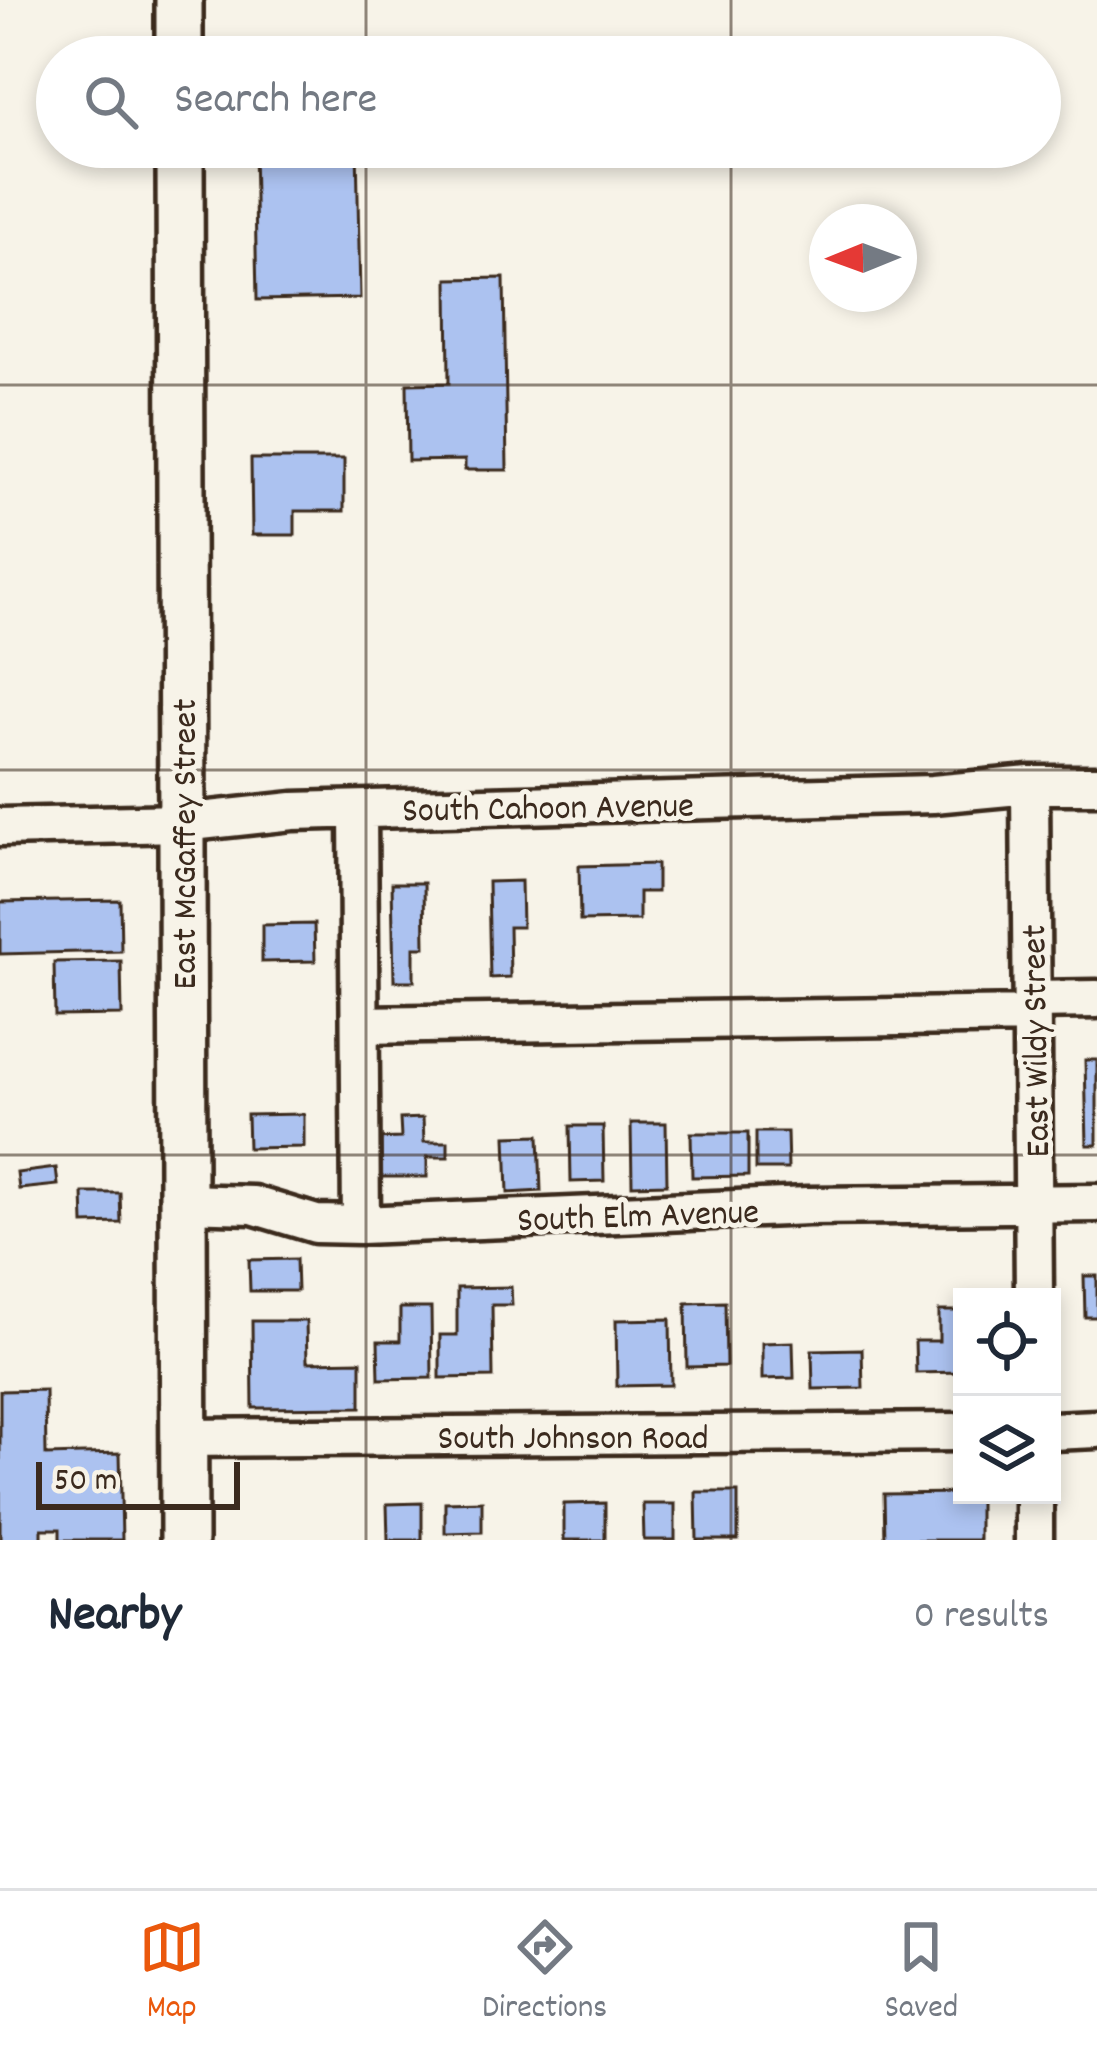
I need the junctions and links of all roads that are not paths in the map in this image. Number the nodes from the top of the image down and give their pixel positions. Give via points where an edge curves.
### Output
1 (179, 0) edge
2 (179, 36) edge
3 (180, 168) edge
4 (1030, 785) junction
5 (1097, 785) edge
6 (358, 810) junction
7 (182, 823) junction
8 (0, 827) edge
9 (1097, 998) edge
10 (1032, 1007) junction
11 (360, 1025) junction
12 (182, 1203) junction
13 (1035, 1203) junction
14 (1097, 1203) edge
15 (362, 1225) junction
16 (1034, 1288) edge
17 (1097, 1429) edge
18 (1061, 1431) edge
19 (953, 1432) edge
20 (183, 1438) junction
21 (1034, 1504) edge
22 (184, 1540) edge
23 (1034, 1540) edge

1 - 2 main road
3 - 7 main road, East McGaffey Street
4 - 5 street, South Cahoon Avenue
4 - 6 street, South Cahoon Avenue
4 - 10 street, East Wildy Street
6 - 7 street, South Cahoon Avenue
6 - 11 street
7 - 8 street, South Cahoon Avenue
7 - 12 main road, East McGaffey Street
9 - 10 street
10 - 11 street
10 - 13 street, East Wildy Street
11 - 15 street
12 - 15 street, South Elm Avenue via 253,1205 316,1224
12 - 20 main road, East McGaffey Street
13 - 14 street, South Elm Avenue
13 - 15 street, South Elm Avenue
13 - 16 street, East Wildy Street
17 - 18 street
19 - 20 street, South Johnson Road
20 - 22 main road, East McGaffey Street
21 - 23 street

